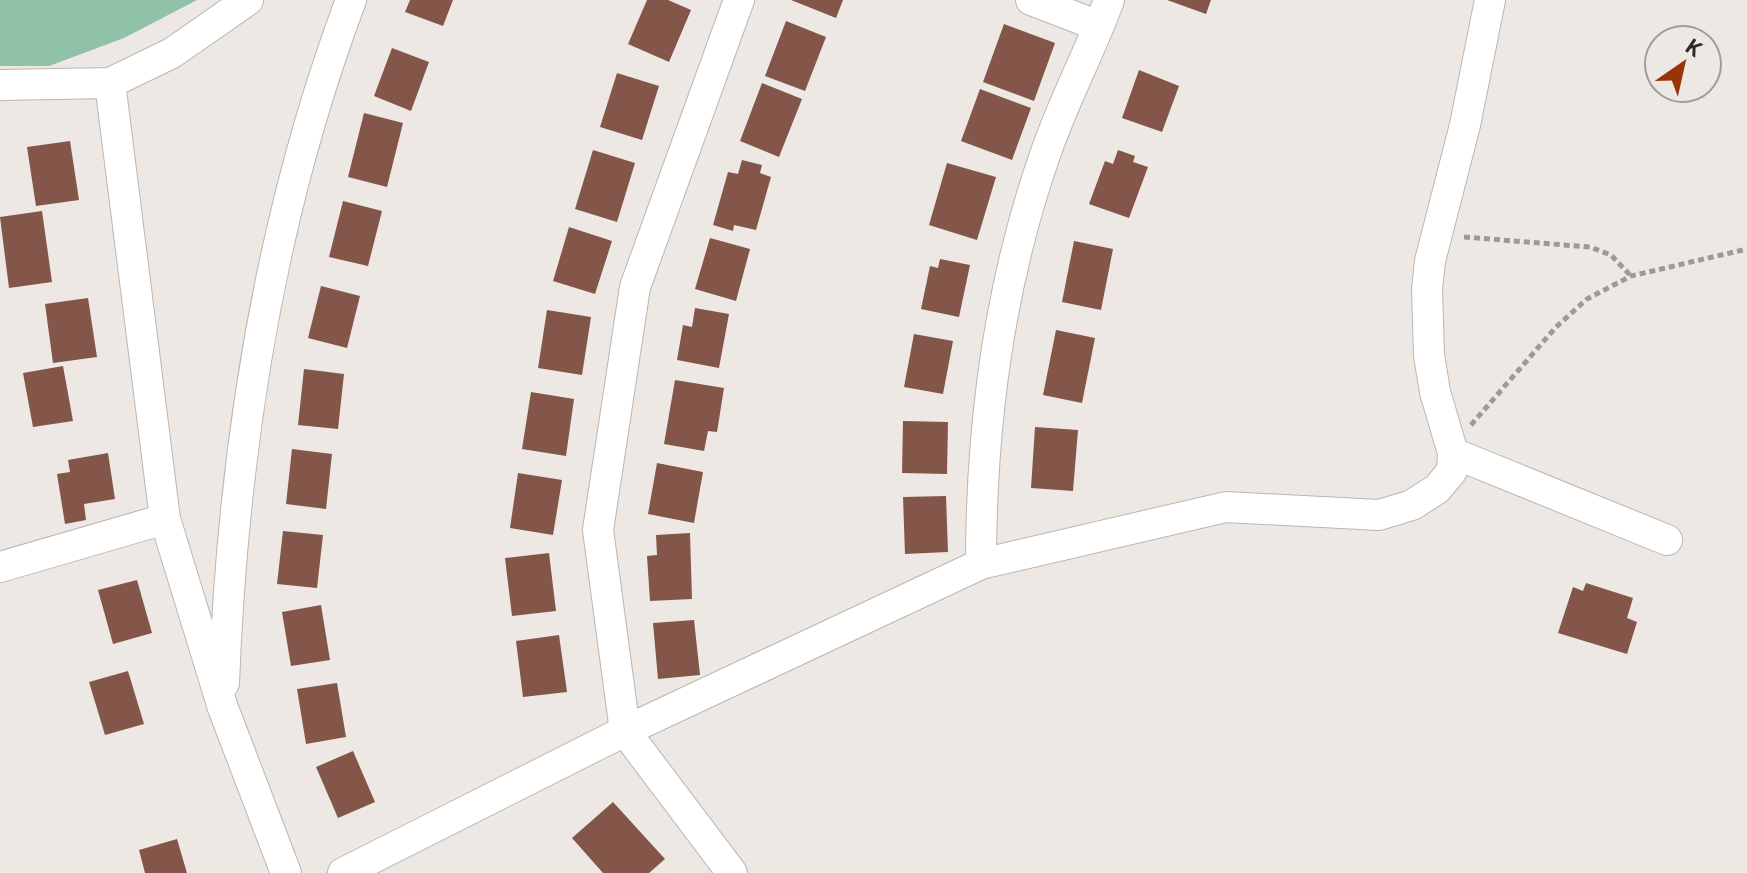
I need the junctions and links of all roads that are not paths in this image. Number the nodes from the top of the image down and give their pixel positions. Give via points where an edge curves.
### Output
1 (248, 0) edge
2 (351, 0) edge
3 (739, 0) edge
4 (1031, 0) edge
5 (1490, 0) edge
6 (1104, 13) edge
7 (110, 83) junction
8 (0, 85) edge
9 (1453, 453) junction
10 (165, 519) junction
11 (1667, 540) dead end
12 (981, 564) junction
13 (0, 567) edge
14 (223, 708) junction
15 (625, 731) junction
16 (286, 873) edge
17 (343, 873) edge
18 (732, 873) edge

1 - 7 street via 172,53
2 - 14 street via 300,160 255,365 233,539
3 - 15 street via 633,302 598,530
4 - 6 street
5 - 9 street via 1427,289 1435,392
6 - 12 street via 1046,152 1008,283 983,451
7 - 8 street
7 - 10 street
9 - 11 street
9 - 12 street via 1452,471 1443,485 1396,511 1362,516 1226,507
10 - 13 street
10 - 14 street
12 - 15 street
14 - 16 street
15 - 17 street
15 - 18 street

